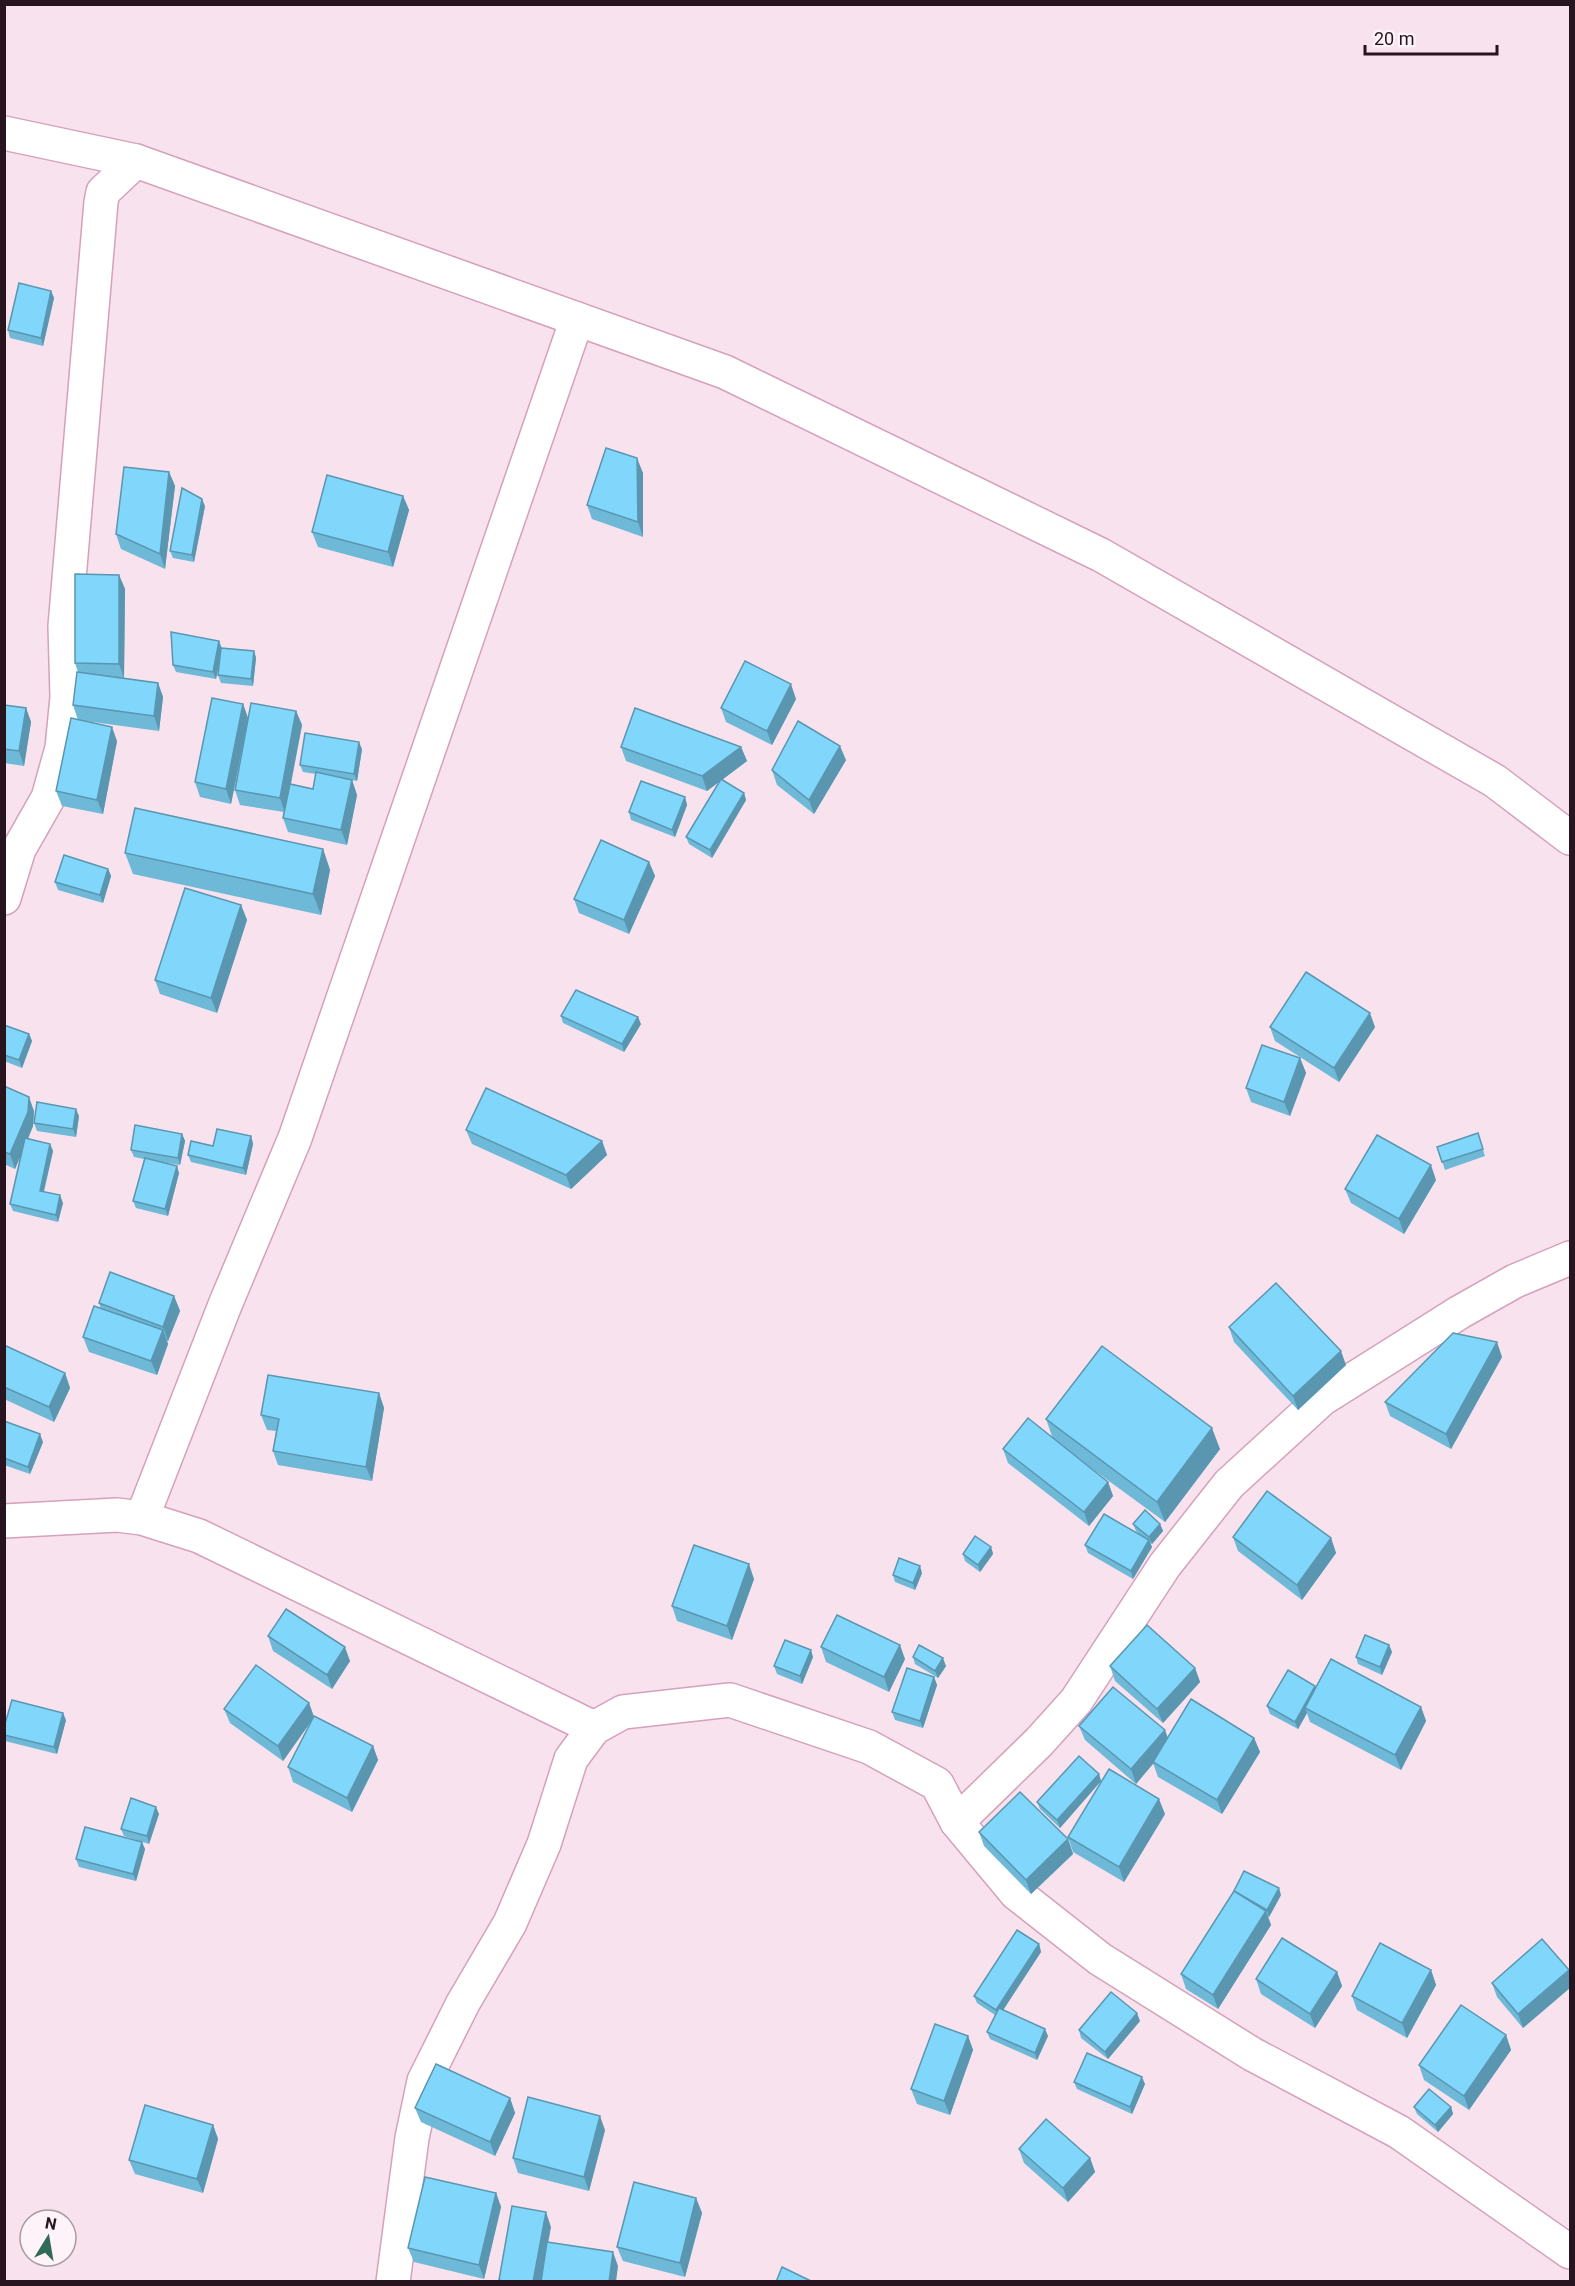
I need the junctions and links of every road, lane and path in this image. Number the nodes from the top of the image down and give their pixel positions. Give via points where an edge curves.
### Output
1 (4, 133) edge
2 (136, 161) junction
3 (577, 319) junction
4 (1570, 838) edge
5 (4, 898) edge
6 (1570, 1258) edge
7 (142, 1518) junction
8 (4, 1521) edge
9 (594, 1728) junction
10 (957, 1822) junction
11 (1570, 2252) edge
12 (393, 2282) edge

1 - 2 street
2 - 3 street
2 - 5 street via 103,192 101,202 65,626 67,697 62,748 48,798 19,849
3 - 4 street via 725,372 1101,555 1495,781
3 - 7 street via 295,1138
6 - 10 street via 1515,1281 1332,1393 1229,1484 1165,1565 1076,1701
7 - 8 street via 117,1515
7 - 9 street via 199,1536
9 - 10 street via 623,1712 730,1700 869,1746 937,1784
9 - 12 street via 572,1759 544,1844 510,1923 463,2003 424,2081 412,2138
10 - 11 street via 1016,1893 1100,1959 1252,2054 1399,2132

